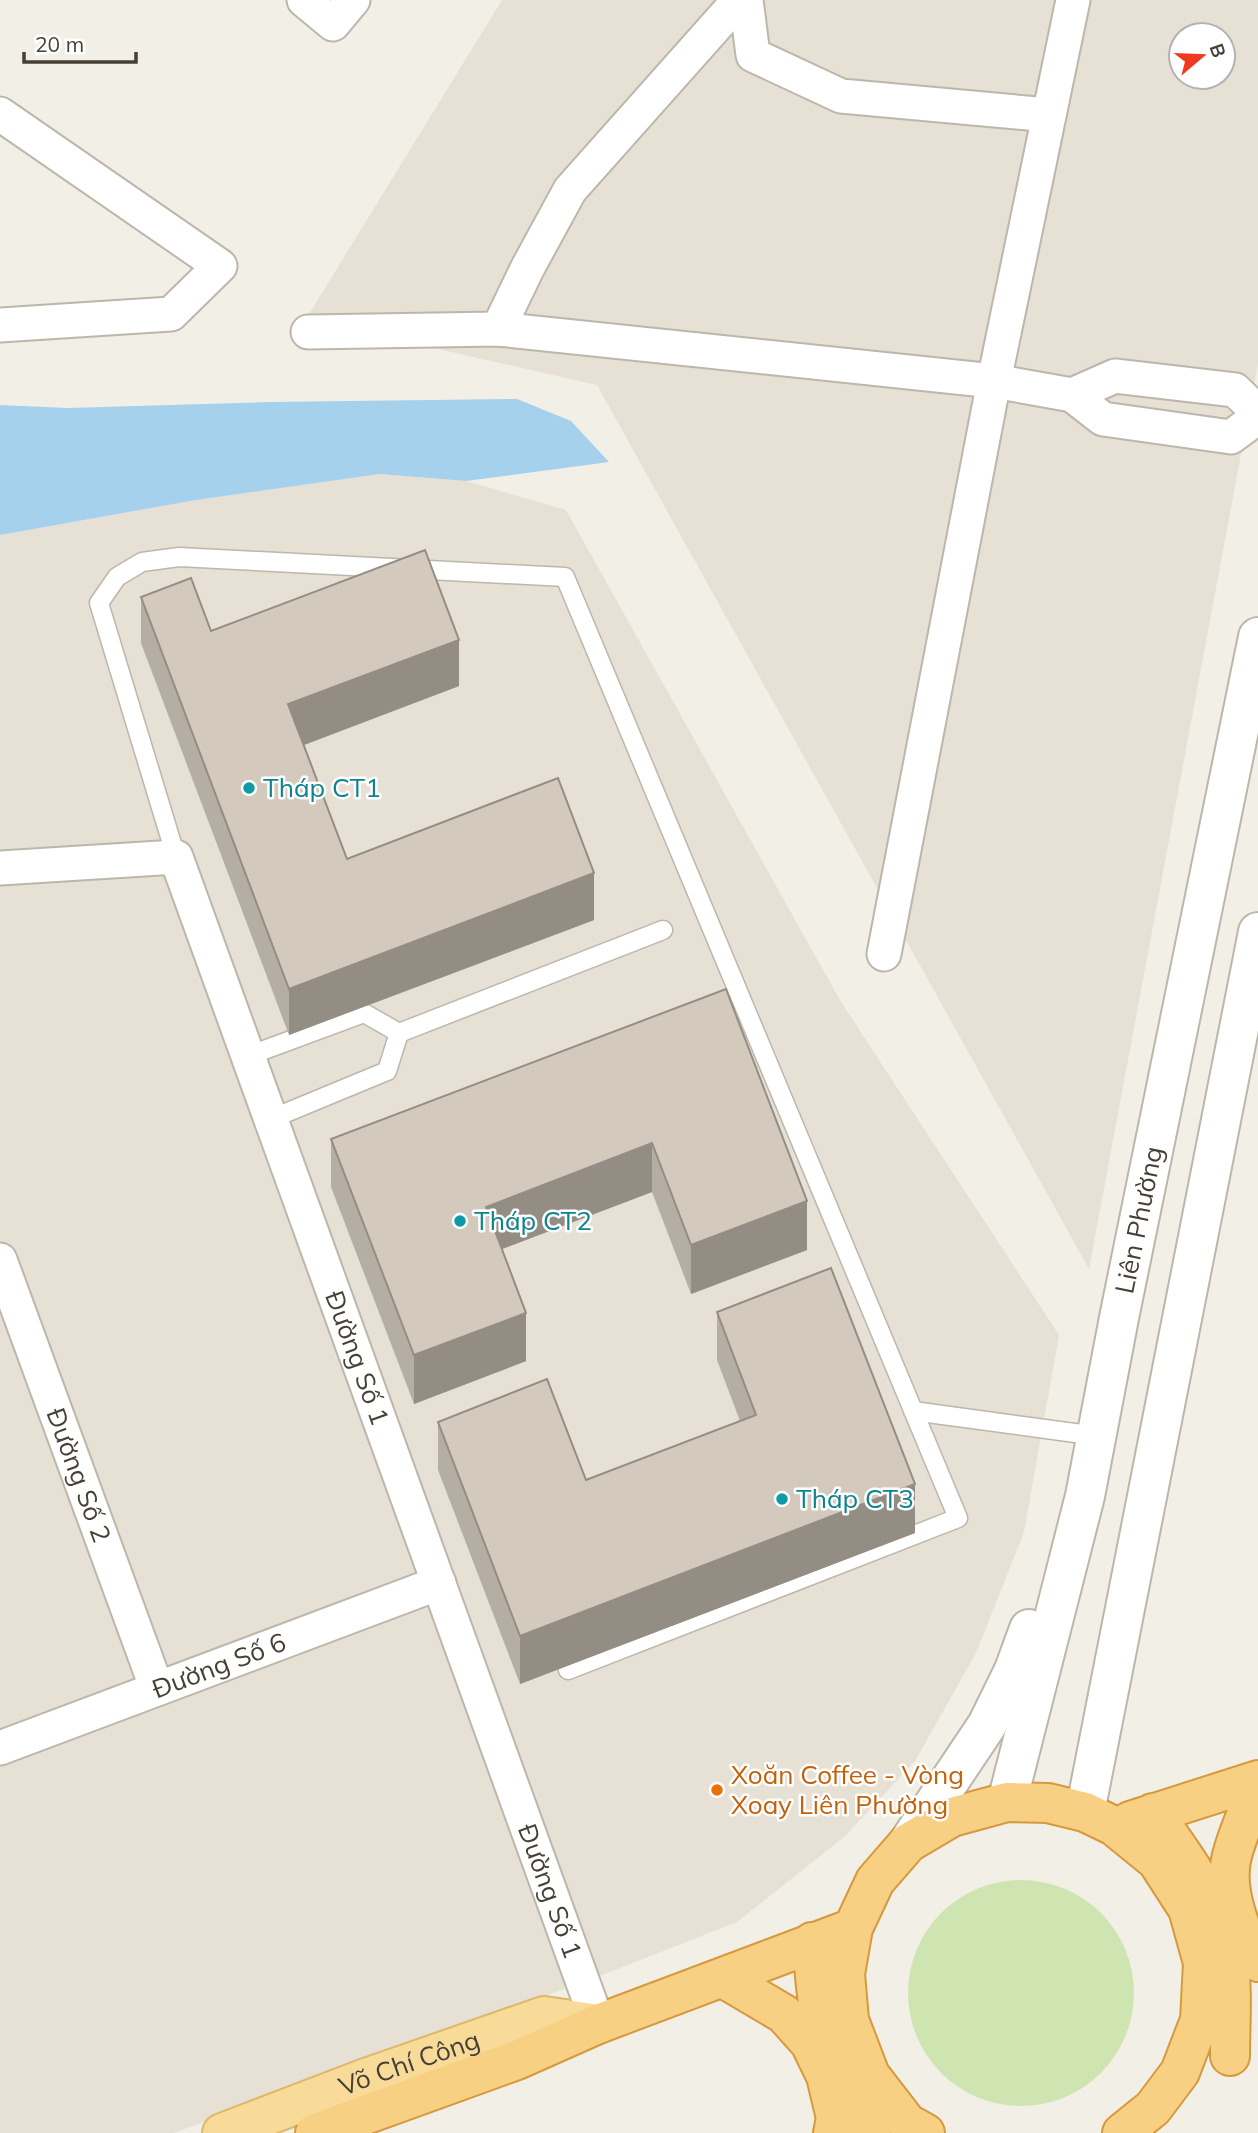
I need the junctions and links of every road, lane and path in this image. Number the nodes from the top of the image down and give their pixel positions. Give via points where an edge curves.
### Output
1 (304, 0) edge
2 (353, 0) edge
3 (739, 0) edge
4 (746, 0) edge
5 (1073, 0) edge
6 (0, 114) edge
7 (1048, 115) junction
8 (0, 325) edge
9 (498, 329) junction
10 (307, 332) dead end
11 (994, 381) junction
12 (1072, 395) junction
13 (1258, 414) edge
14 (1258, 637) edge
15 (176, 857) junction
16 (0, 868) edge
17 (663, 930) dead end
18 (1258, 932) edge
19 (884, 954) dead end
20 (399, 1033) junction
21 (247, 1056) junction
22 (271, 1119) junction
23 (0, 1260) edge
24 (913, 1411) junction
25 (1097, 1436) junction
26 (1085, 1496) junction
27 (439, 1583) junction
28 (568, 1670) edge
29 (158, 1689) junction
30 (0, 1748) edge
31 (1258, 1780) edge
32 (1258, 1785) edge
33 (1007, 1802) junction
34 (1153, 1814) junction
35 (1099, 1819) junction
36 (908, 1843) junction
37 (853, 1928) junction
38 (812, 1942) junction
39 (1258, 1962) edge
40 (723, 1978) junction
41 (598, 2024) junction
42 (1244, 2051) edge
43 (1180, 2072) junction
44 (1150, 2121) edge
45 (222, 2133) edge
46 (315, 2133) edge
47 (832, 2133) edge
48 (871, 2133) edge
49 (925, 2133) edge
50 (1122, 2133) edge

1 - 2 street via 332,24
3 - 9 street via 569,190
4 - 7 street via 753,55 841,96
5 - 7 street
6 - 8 street via 220,266 171,314
7 - 11 street
9 - 10 street
9 - 11 street
11 - 12 street
11 - 19 street
12 - 13 street via 1115,376 1235,390
12 - 13 street via 1103,419 1231,437
14 - 25 street, Liên Phường
15 - 16 street
15 - 21 street, Đường Số 1
15 - 24 lane via 99,603 117,576 142,562 178,557 565,577
17 - 20 lane
18 - 35 street
20 - 21 lane via 364,1013
20 - 22 lane via 387,1070
21 - 22 street, Đường Số 1
22 - 27 street, Đường Số 1
23 - 29 street, Đường Số 2
24 - 25 lane
24 - 28 lane via 958,1518
25 - 26 street, Liên Phường
26 - 33 street, Liên Phường
26 - 36 street via 1060,1534 1014,1670 987,1725
27 - 29 street, Đường Số 6
27 - 41 street, Đường Số 1
29 - 30 street, Đường Số 6
31 - 34 highway
32 - 39 highway via 1231,1855 1230,1888 1238,1924
33 - 35 highway via 1048,1803
33 - 36 highway via 952,1817
34 - 35 highway
34 - 42 highway via 1189,1861 1221,1928
35 - 43 highway via 1157,1861 1188,1909 1203,1963 1200,2020
36 - 37 highway via 874,1881
37 - 38 highway, Võ Chí Công
37 - 49 highway via 845,1974 849,2020 870,2075 907,2123
38 - 40 highway, Võ Chí Công
38 - 48 highway via 826,2038 851,2101
40 - 41 highway, Võ Chí Công
40 - 47 highway via 784,2014 810,2043 826,2076 836,2118
41 - 45 main road, Võ Chí Công via 544,2016
41 - 46 highway, Võ Chí Công via 517,2060
42 - 43 highway
43 - 44 highway
44 - 50 highway

